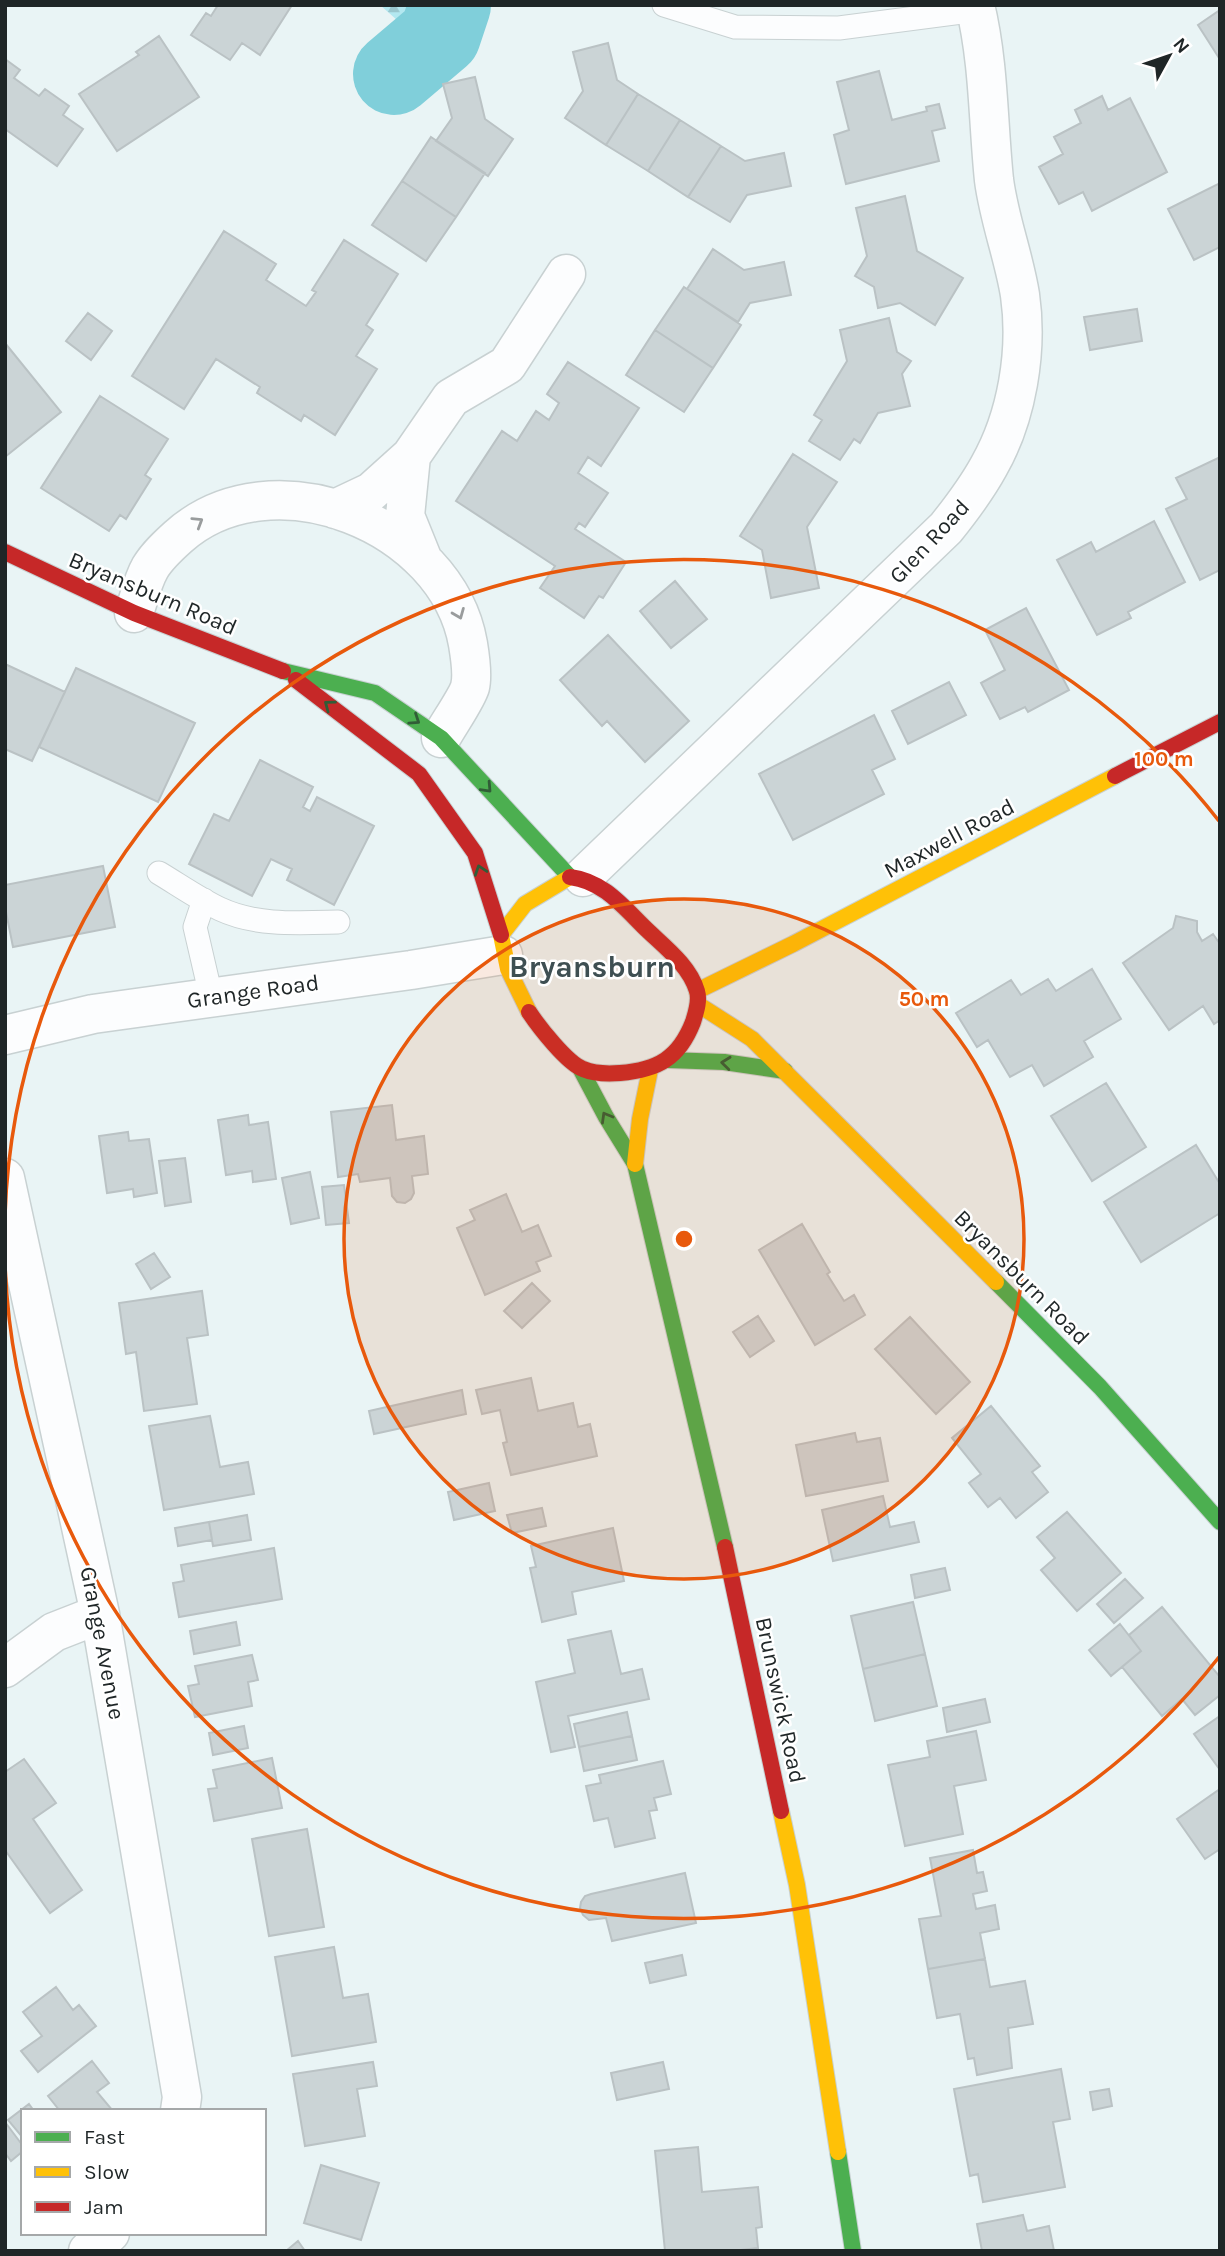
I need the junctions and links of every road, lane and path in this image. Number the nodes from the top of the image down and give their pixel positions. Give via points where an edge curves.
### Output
1 (664, 5) edge
2 (976, 7) edge
3 (566, 274) dead end
4 (411, 456) junction
5 (335, 509) junction
6 (5, 552) edge
7 (422, 558) junction
8 (134, 613) junction
9 (284, 671) junction
10 (1220, 722) edge
11 (441, 738) junction
12 (159, 873) dead end
13 (577, 877) junction
14 (204, 900) junction
15 (338, 922) dead end
16 (502, 945) junction
17 (211, 996) junction
18 (698, 998) junction
19 (5, 1035) edge
20 (668, 1060) junction
21 (580, 1068) junction
22 (650, 1070) junction
23 (785, 1071) junction
24 (635, 1164) junction
25 (5, 1178) edge
26 (1220, 1522) edge
27 (100, 1614) junction
28 (5, 1668) edge
29 (180, 2109) edge
30 (108, 2235) edge
31 (88, 2251) edge
32 (853, 2251) edge

1 - 2 lane via 735,27 839,28
2 - 13 street, Glen Road via 988,81 995,182 1020,295 1022,341 1006,428 990,464 946,528
3 - 4 street via 507,365 452,398
4 - 5 street via 371,492
4 - 7 street via 405,516
5 - 7 street via 380,528
8 -> 5 street via 158,558 187,529 210,515 258,501 284,500
6 - 8 main road, Bryansburn Road
7 -> 11 street via 454,602 465,627 470,657 470,686
8 - 9 main road, Bryansburn Road
9 -> 11 main road, Bryansburn Road via 375,693
16 -> 9 main road, Bryansburn Road via 475,853 419,774
10 - 18 main road, Maxwell Road
11 -> 13 main road, Bryansburn Road
12 - 14 lane
13 - 16 main road via 524,904
13 - 18 main road via 607,891 652,935 685,969
14 - 15 lane via 254,919
14 - 17 lane via 195,927
16 - 17 street, Grange Road via 411,971
16 - 21 main road via 521,1002 549,1039
17 - 19 street, Grange Road via 93,1014
18 - 20 main road via 687,1036
18 - 23 main road, Bryansburn Road
20 - 22 main road
23 -> 20 main road
21 - 22 main road via 611,1074
24 -> 21 main road, Brunswick Road
22 - 24 main road, Brunswick Road
23 - 26 main road, Bryansburn Road via 1100,1387
24 - 32 main road, Brunswick Road via 715,1499 797,1885
25 - 27 street, Grange Avenue
27 - 28 street via 54,1632
27 - 29 street, Grange Avenue via 182,2097
30 - 31 street

